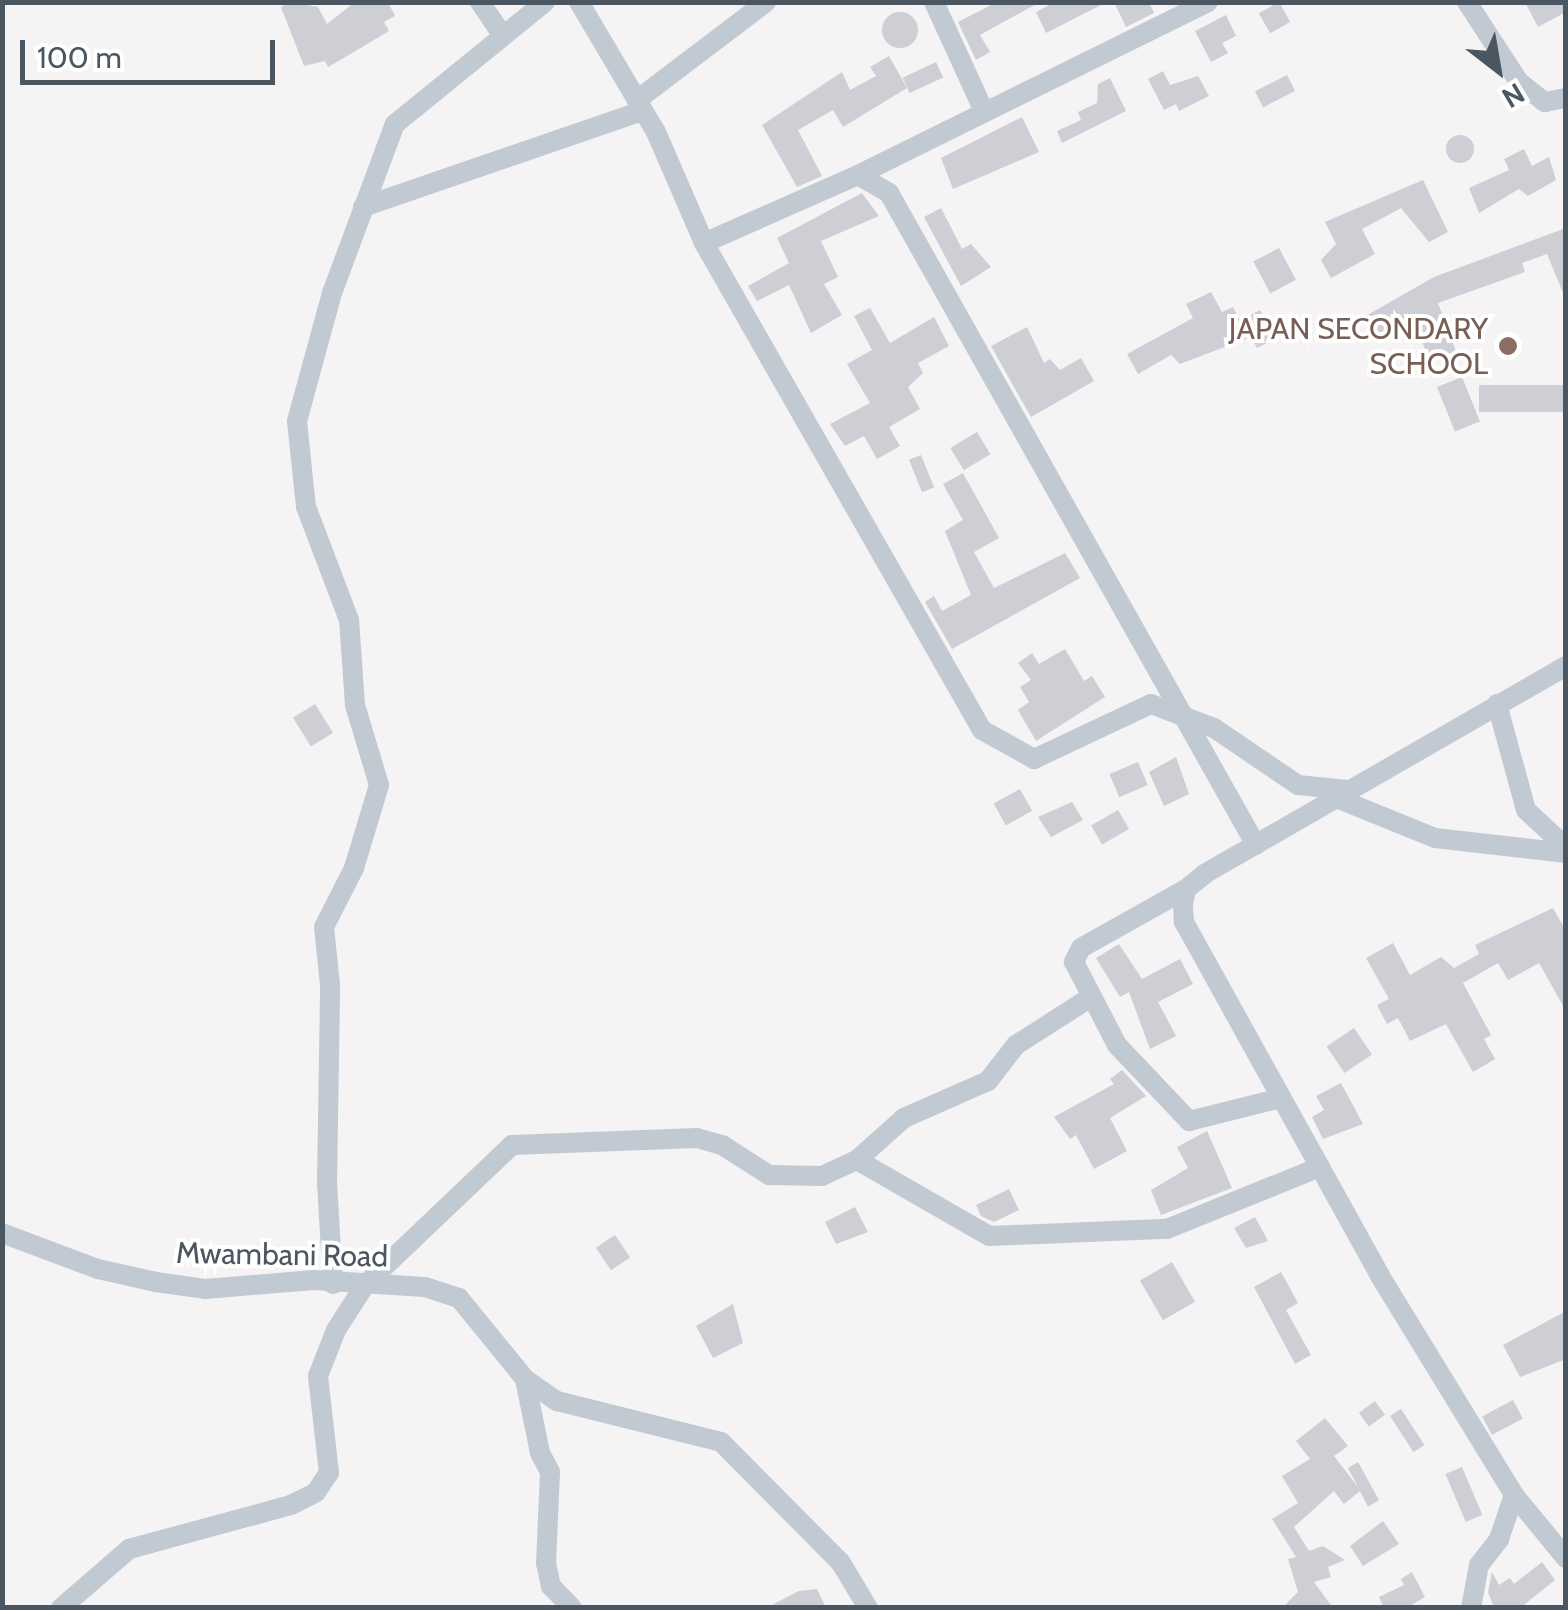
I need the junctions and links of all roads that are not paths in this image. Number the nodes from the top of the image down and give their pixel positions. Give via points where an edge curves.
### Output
1 (480, 2) edge
2 (544, 2) edge
3 (579, 2) edge
4 (766, 2) edge
5 (934, 2) edge
6 (1208, 2) edge
7 (1468, 2) edge
8 (502, 35) junction
9 (1566, 98) edge
10 (640, 106) junction
11 (983, 110) junction
12 (858, 175) junction
13 (363, 207) junction
14 (704, 242) junction
15 (1566, 666) edge
16 (1498, 704) junction
17 (1179, 713) junction
18 (1341, 794) junction
19 (1256, 845) junction
20 (1566, 850) edge
21 (1186, 889) junction
22 (1091, 997) junction
23 (1281, 1098) junction
24 (857, 1160) junction
25 (1320, 1167) junction
26 (2, 1233) edge
27 (333, 1284) junction
28 (365, 1285) junction
29 (525, 1379) junction
30 (1514, 1495) junction
31 (1566, 1558) edge
32 (61, 1608) edge
33 (572, 1608) edge
34 (868, 1608) edge
35 (1472, 1608) edge

1 - 8 street
2 - 8 street
3 - 10 street
4 - 10 street
5 - 11 street
6 - 11 street
7 - 9 street via 1520,82 1544,102
8 - 13 street via 396,124
10 - 13 street
10 - 14 street
11 - 12 street
12 - 14 street
12 - 17 street via 889,193
13 - 27 street via 297,421 306,507 350,620 356,705 380,785 354,868 324,927
14 - 17 street via 982,730 1034,758 1152,704
15 - 16 street
16 - 18 street
16 - 20 street via 1526,810
17 - 18 street via 1298,785
17 - 19 street
18 - 19 street
18 - 20 street via 1435,838
19 - 21 street
21 - 22 street via 1074,953
21 - 23 street via 1184,922
22 - 23 street via 1116,1045 1189,1121
22 - 24 street via 1016,1046 988,1082 904,1118
23 - 25 street
24 - 25 street via 989,1236 1168,1229
24 - 28 street via 822,1176 791,1180 697,1138 512,1145
25 - 30 street
26 - 27 street, Mwambani Road via 98,1269 156,1282 205,1289
27 - 28 street, Mwambani Road
28 - 29 street, Mwambani Road via 424,1287 460,1298
28 - 32 street via 319,1372 329,1473 316,1492 291,1505 129,1549
29 - 33 street, Mwambani Road via 550,1472 546,1563 552,1586
29 - 34 street via 557,1402 722,1442 842,1563
30 - 31 street
30 - 35 street via 1499,1539 1479,1565

